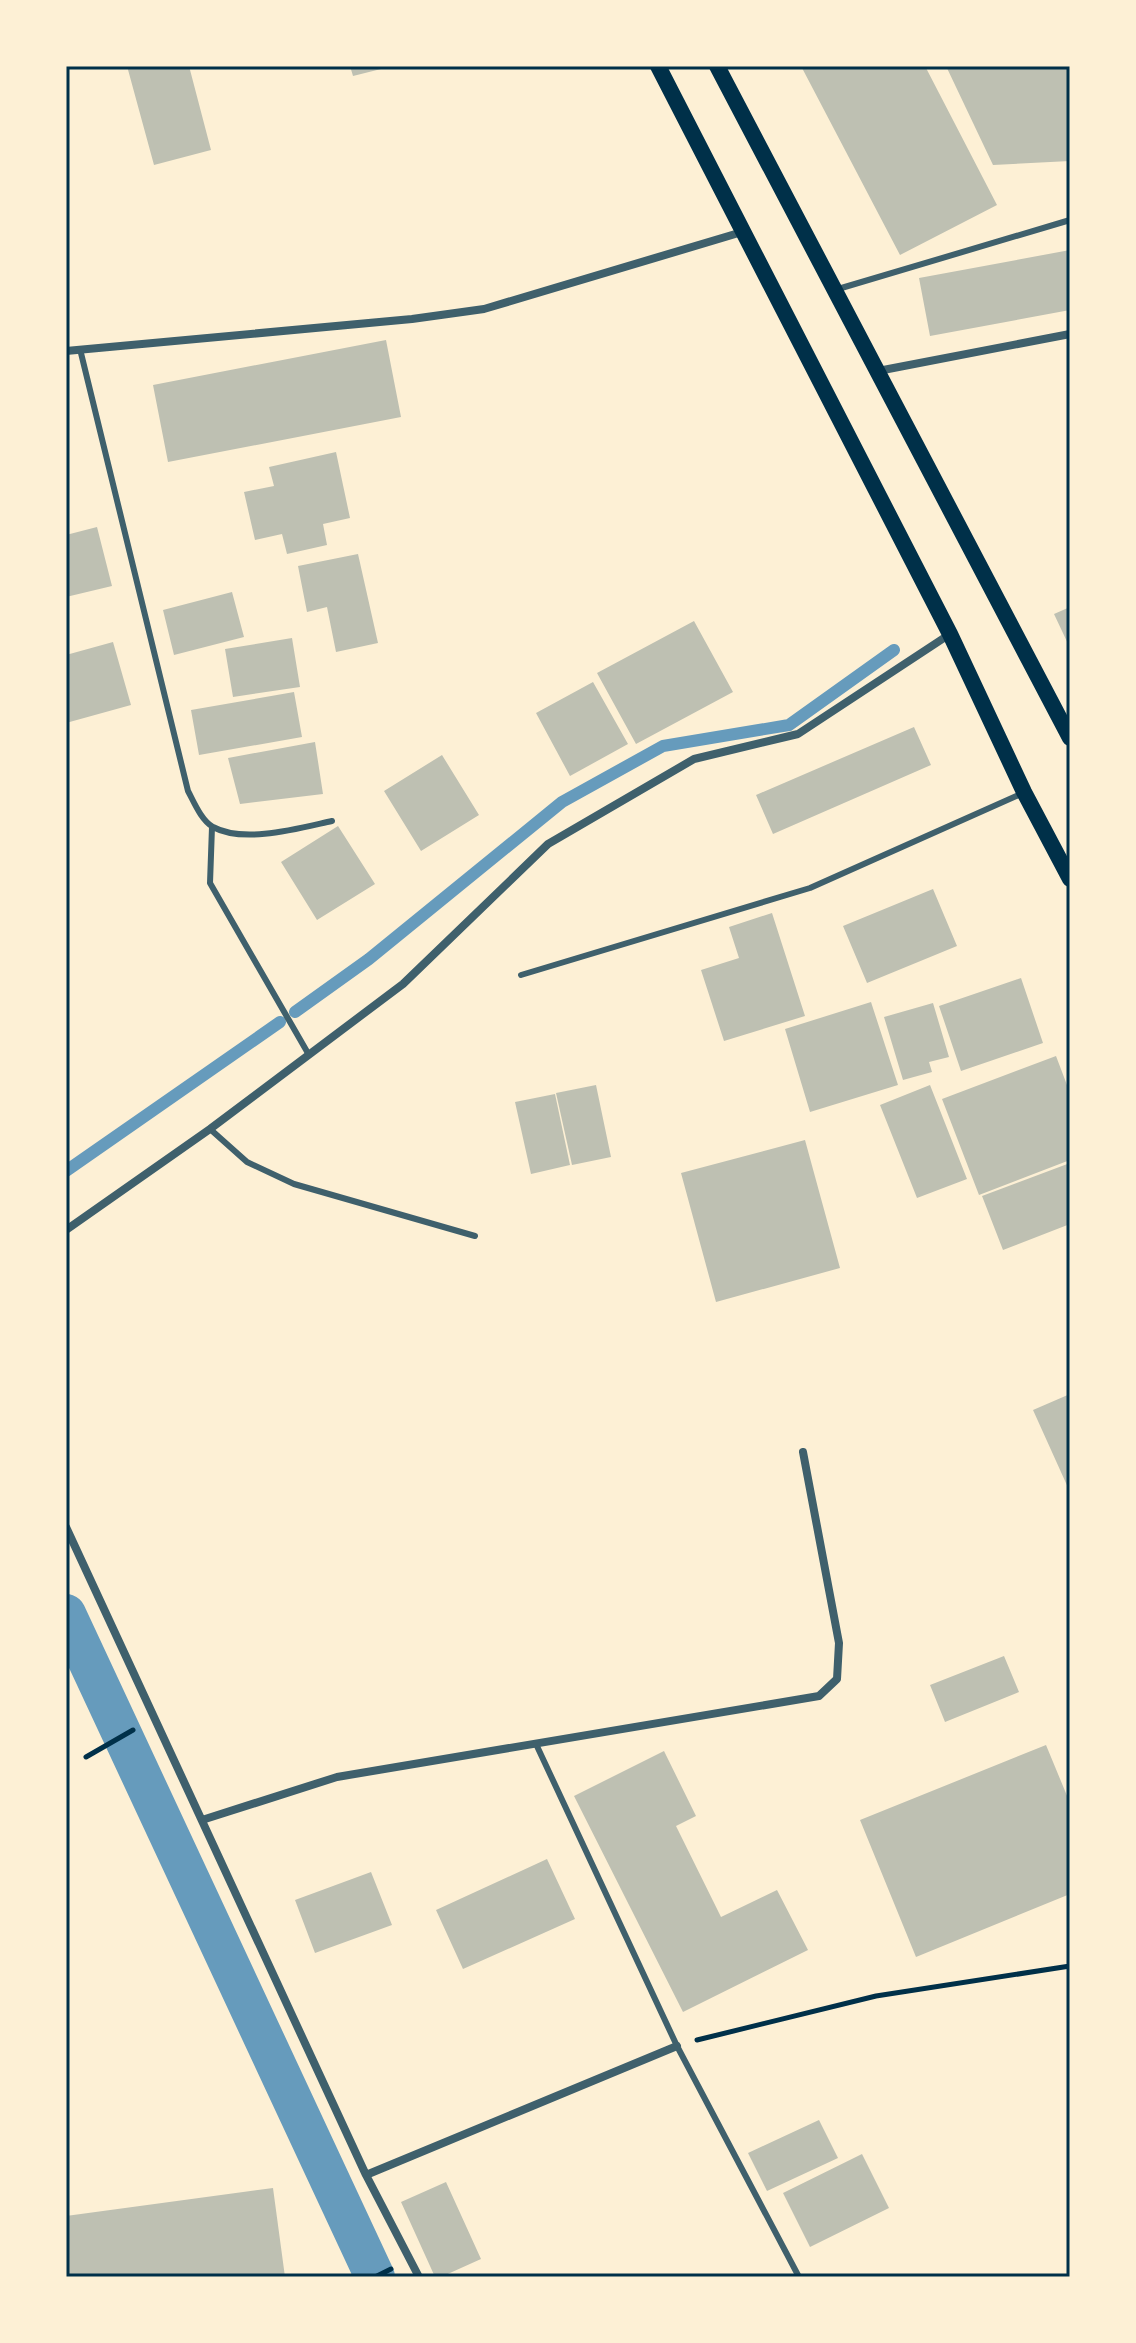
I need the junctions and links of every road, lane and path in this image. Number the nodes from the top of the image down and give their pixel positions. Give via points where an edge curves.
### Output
1 (658, 66) edge
2 (717, 66) edge
3 (1070, 220) edge
4 (742, 232) junction
5 (835, 290) junction
6 (1070, 334) edge
7 (80, 349) junction
8 (66, 351) edge
9 (877, 371) junction
10 (950, 634) junction
11 (1070, 738) edge
12 (1024, 792) junction
13 (332, 821) dead end
14 (212, 827) junction
15 (1070, 879) edge
16 (521, 975) dead end
17 (309, 1055) junction
18 (210, 1129) junction
19 (66, 1230) edge
20 (475, 1236) dead end
21 (803, 1452) dead end
22 (66, 1527) edge
23 (155, 1717) junction
24 (536, 1744) junction
25 (86, 1757) dead end
26 (202, 1820) junction
27 (1070, 1966) edge
28 (677, 2046) junction
29 (366, 2175) junction
30 (419, 2277) edge
31 (799, 2277) edge

1 - 4 main road
2 - 5 main road
3 - 5 lane
4 - 7 street via 484,309
4 - 10 main road
5 - 9 main road
6 - 9 street
7 - 8 street
7 - 14 lane via 188,791
9 - 11 main road
10 - 12 main road
10 - 17 street via 798,734 694,759 548,844 403,984
12 - 15 main road
12 - 16 lane via 810,888
13 - 14 lane via 268,835
14 - 17 lane via 210,883
17 - 18 street
18 - 19 street
18 - 20 lane via 247,1162 294,1184
21 - 24 street via 839,1643 837,1679 819,1696
22 - 23 street
23 - 25 path
23 - 26 street
24 - 26 street via 337,1777
24 - 28 lane
26 - 29 street
27 - 28 path via 876,1996
28 - 29 street
28 - 31 lane
29 - 30 street

